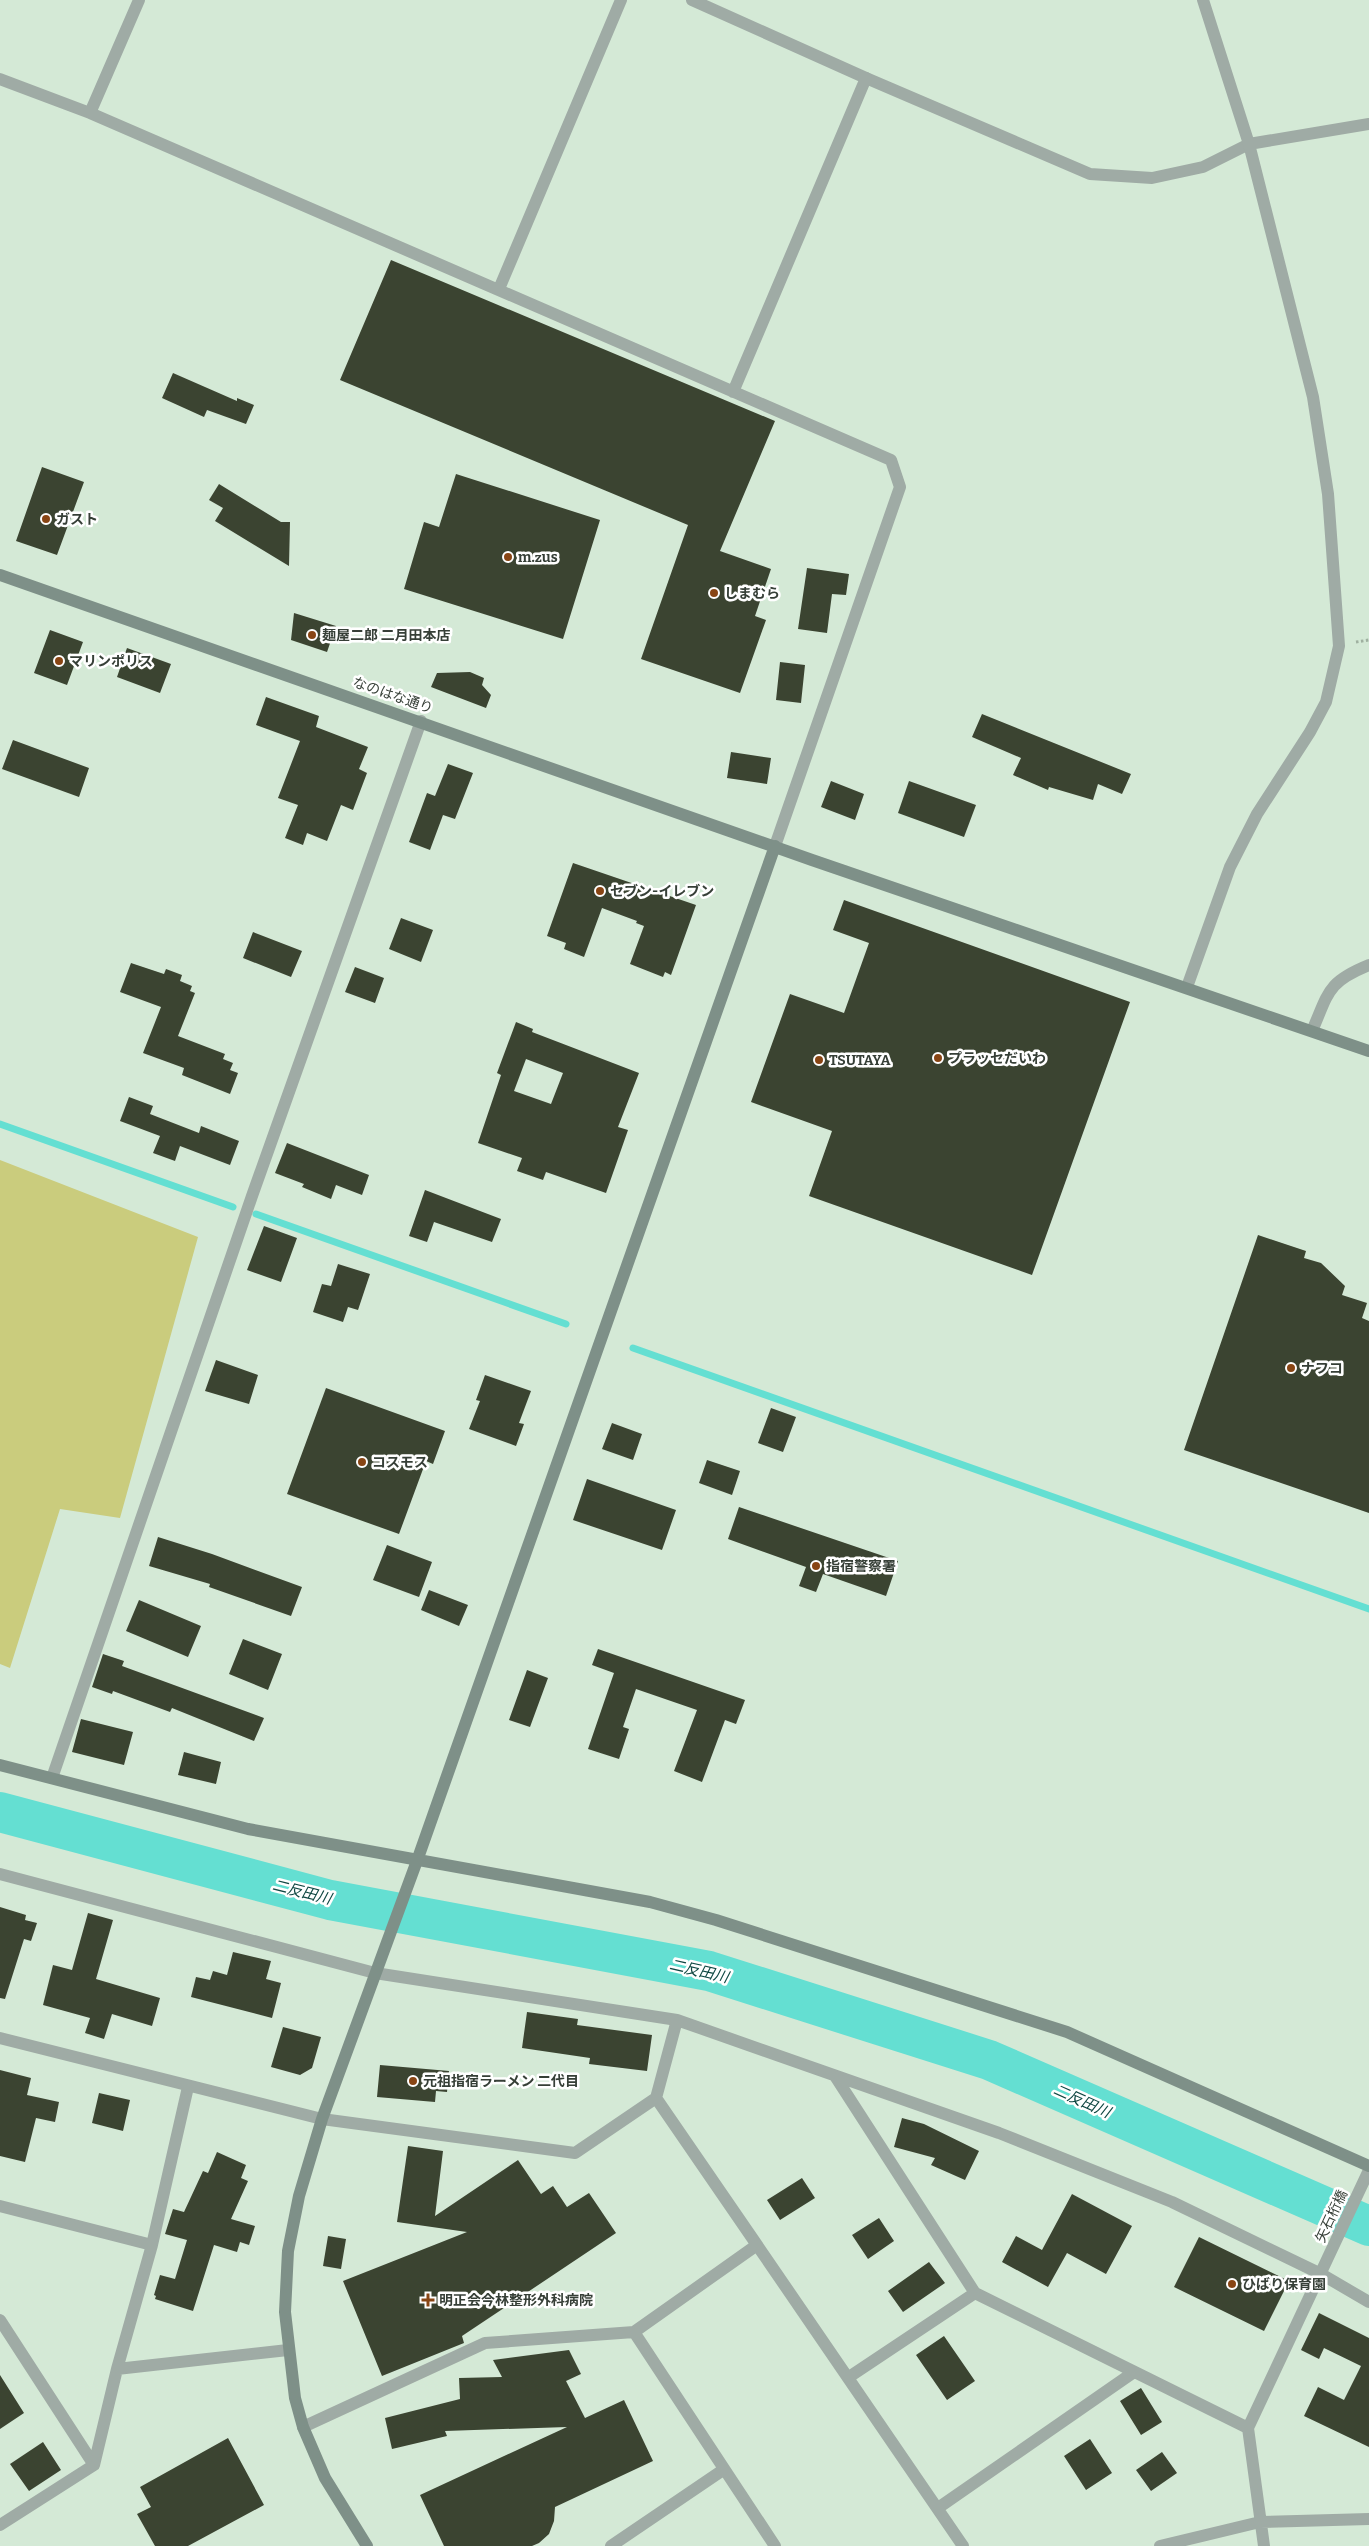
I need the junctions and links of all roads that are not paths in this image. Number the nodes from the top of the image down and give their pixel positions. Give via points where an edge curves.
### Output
1 (139, 0) edge
2 (621, 0) edge
3 (692, 0) edge
4 (1203, 0) edge
5 (0, 78) edge
6 (866, 78) junction
7 (90, 113) junction
8 (1369, 124) edge
9 (1249, 144) junction
10 (499, 289) junction
11 (733, 392) junction
12 (0, 574) edge
13 (422, 721) junction
14 (775, 846) junction
15 (1369, 965) edge
16 (1187, 987) junction
17 (1312, 1031) junction
18 (1369, 1051) edge
19 (0, 1765) edge
20 (52, 1778) junction
21 (418, 1858) junction
22 (0, 1874) edge
23 (375, 1973) junction
24 (677, 2020) junction
25 (0, 2038) edge
26 (835, 2076) junction
27 (188, 2087) junction
28 (656, 2098) junction
29 (322, 2119) junction
30 (1369, 2168) edge
31 (0, 2206) edge
32 (152, 2245) junction
33 (758, 2245) junction
34 (1321, 2274) junction
35 (975, 2293) junction
36 (1369, 2302) edge
37 (0, 2320) edge
38 (634, 2332) junction
39 (288, 2350) junction
40 (117, 2369) junction
41 (1134, 2372) junction
42 (849, 2377) junction
43 (303, 2427) junction
44 (1248, 2428) junction
45 (94, 2465) junction
46 (723, 2470) junction
47 (938, 2508) junction
48 (1369, 2519) edge
49 (1260, 2522) junction
50 (0, 2525) edge
51 (367, 2546) edge
52 (611, 2546) edge
53 (775, 2546) edge
54 (963, 2546) edge
55 (1160, 2546) edge
56 (1264, 2546) edge

1 - 7 street
2 - 10 street
3 - 6 street
4 - 9 street
5 - 7 street
6 - 9 street via 1090,174 1152,178 1204,167
6 - 11 street
7 - 10 street
8 - 9 street
9 - 16 street via 1314,397 1328,494 1339,646 1326,702 1256,814 1230,867
10 - 11 street
11 - 14 street via 891,460 900,487
12 - 13 street, なのはな通り
13 - 14 street, なのはな通り
13 - 20 street via 252,1196
14 - 16 street, なのはな通り
14 - 21 street
15 - 17 street via 1340,978 1330,990
16 - 17 street, なのはな通り
17 - 18 street, なのはな通り
19 - 20 street
20 - 21 street via 248,1829
21 - 23 street
21 - 30 street via 650,1902 971,2000 1067,2032
22 - 23 street
23 - 24 street
23 - 29 street
24 - 26 street
24 - 28 street
25 - 27 street
26 - 34 street via 999,2133 1172,2202
26 - 35 street
27 - 29 street
27 - 32 street
28 - 29 street via 575,2153
28 - 33 street
29 - 39 street via 299,2196 288,2251 285,2312
30 - 34 street, 矢石桁橋
31 - 32 street
32 - 40 street
33 - 38 street
33 - 42 street
34 - 36 street
34 - 44 street, 矢石桁橋
35 - 41 street
35 - 42 street
37 - 45 street
38 - 43 street via 485,2343
38 - 46 street
39 - 40 street
39 - 43 street
40 - 45 street
41 - 44 street
41 - 47 street
42 - 47 street
43 - 51 street via 325,2478
44 - 49 street
45 - 50 street
46 - 52 street
46 - 53 street
47 - 54 street
48 - 49 street
49 - 55 street
49 - 56 street

